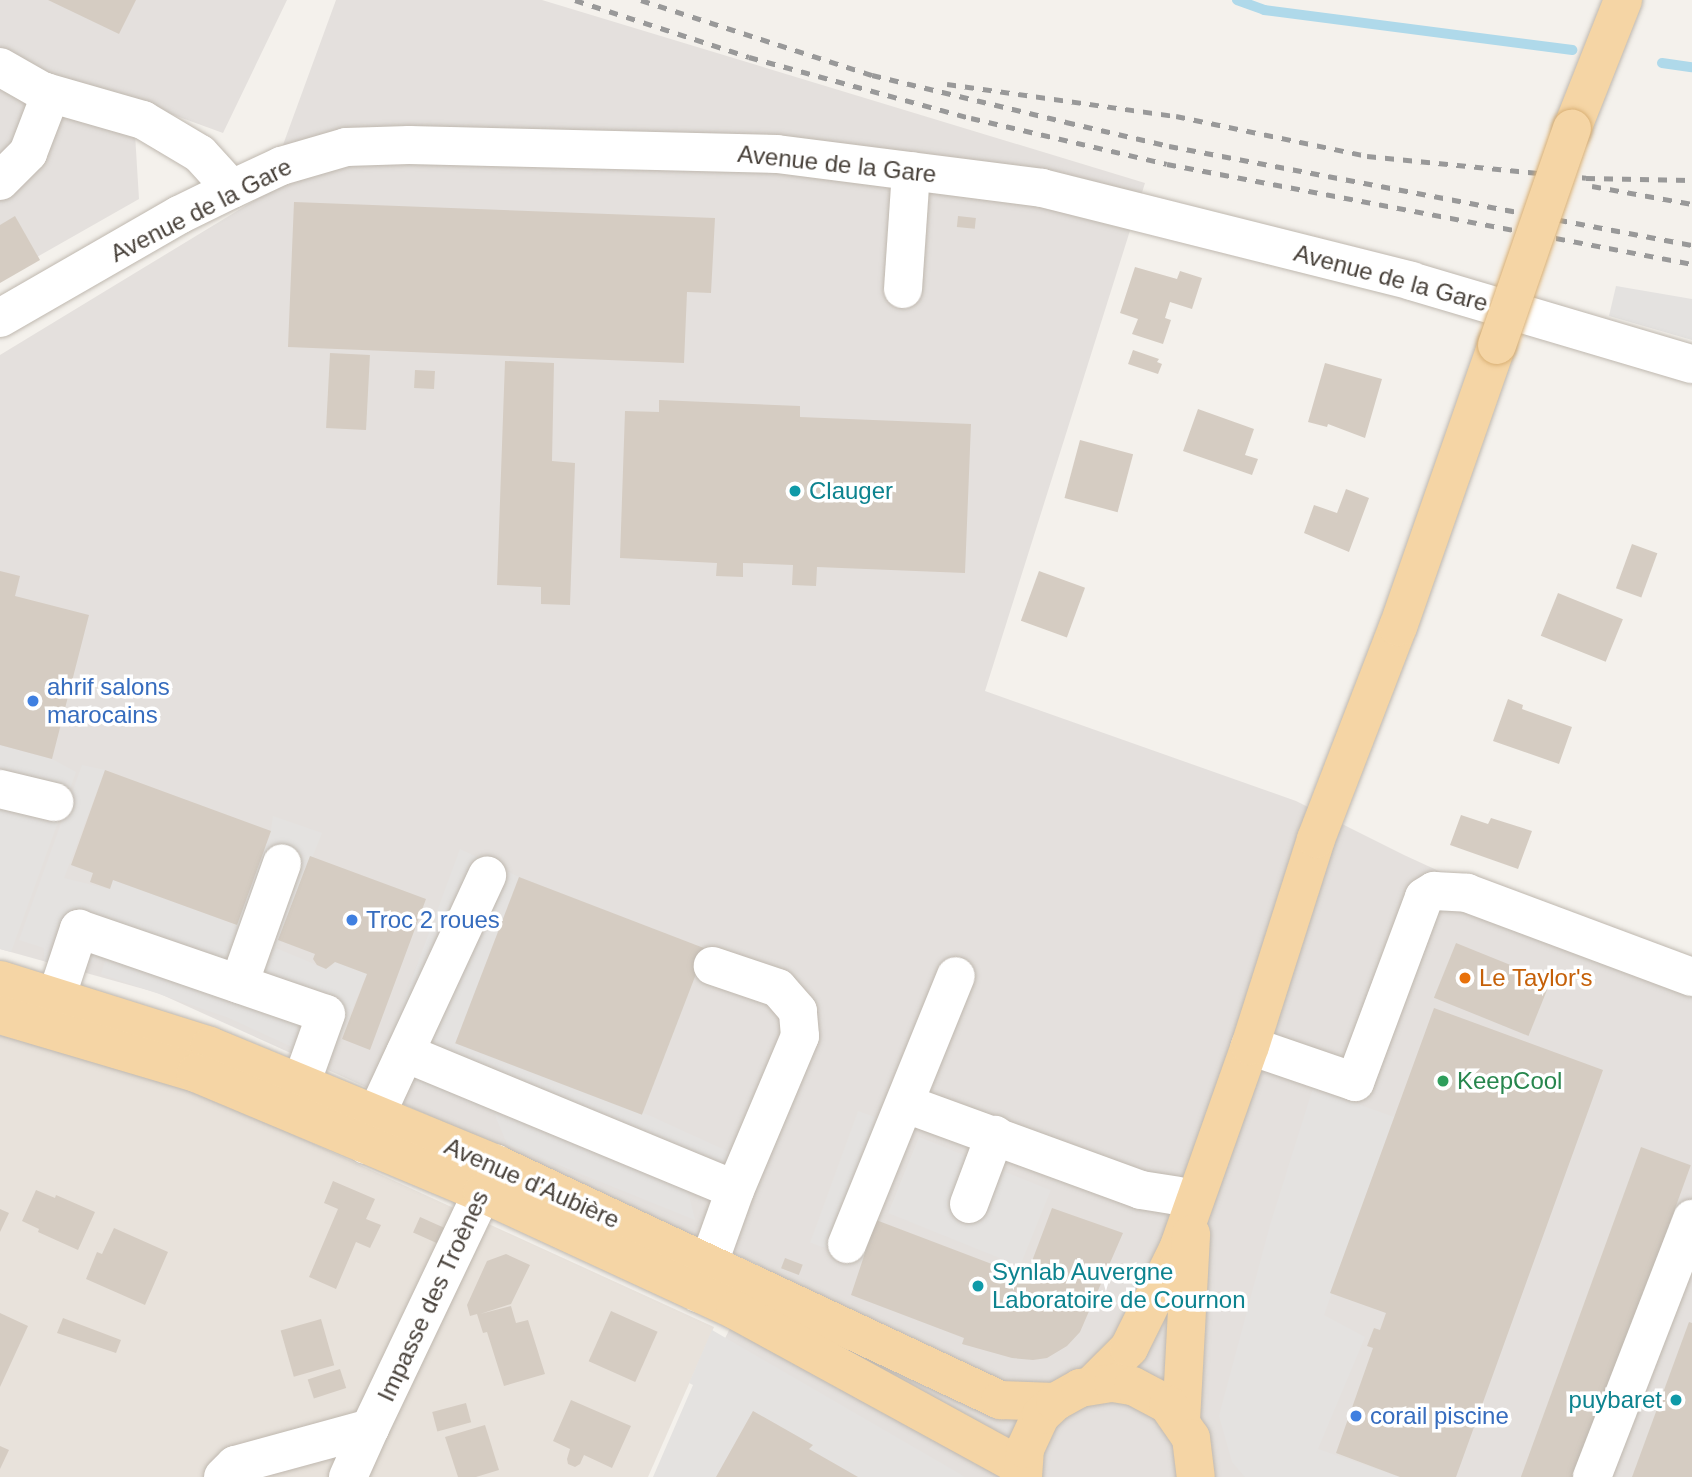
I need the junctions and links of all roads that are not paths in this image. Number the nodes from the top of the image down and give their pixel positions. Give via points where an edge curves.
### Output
1 (1623, 0) edge
2 (0, 67) edge
3 (46, 92) junction
4 (911, 171) junction
5 (0, 181) edge
6 (232, 189) junction
7 (903, 289) dead end
8 (0, 318) edge
9 (1692, 364) edge
10 (0, 789) edge
11 (54, 802) dead end
12 (282, 863) dead end
13 (487, 876) dead end
14 (713, 966) dead end
15 (956, 976) dead end
16 (1692, 977) edge
17 (0, 980) edge
18 (239, 984) junction
19 (57, 995) junction
20 (0, 1015) edge
21 (1250, 1046) junction
22 (405, 1053) junction
23 (301, 1084) junction
24 (906, 1104) junction
25 (371, 1130) junction
26 (995, 1135) junction
27 (489, 1179) junction
28 (735, 1190) junction
29 (969, 1204) dead end
30 (1192, 1204) junction
31 (1692, 1219) edge
32 (848, 1244) dead end
33 (702, 1278) junction
34 (1093, 1384) junction
35 (1055, 1402) junction
36 (1181, 1421) junction
37 (370, 1428) junction
38 (1022, 1472) edge
39 (223, 1477) edge
40 (348, 1477) edge
41 (1196, 1477) edge
42 (1592, 1477) edge

1 - 21 main road, bridge via 1398,627 1316,839
2 - 3 street
3 - 5 street via 46,106 28,153
3 - 6 street via 142,120 200,154
4 - 6 street, Avenue de la Gare via 777,154 409,145 346,147 281,166
4 - 7 street
4 - 9 street, Avenue de la Gare via 1042,188 1412,281
6 - 8 street, Avenue de la Gare
10 - 11 street
12 - 18 street
13 - 22 street
14 - 28 street via 778,988 798,1011 800,1036
15 - 24 street
16 - 21 street via 1467,893 1434,891 1424,897 1355,1082
17 - 19 main road, Avenue d'Aubière
18 - 19 street via 79,929
18 - 23 street via 326,1014
19 - 23 main road, Avenue d'Aubière via 210,1046
20 - 25 main road, Avenue d'Aubière
21 - 30 main road
22 - 25 street
22 - 28 street
23 - 25 main road, Avenue d'Aubière
24 - 26 street
24 - 32 street
25 - 27 main road, Avenue d'Aubière
26 - 29 street
26 - 30 street
27 - 33 main road, Avenue d'Aubière
27 - 37 street, Impasse des Troènes
28 - 33 street
30 - 34 main road via 1178,1250 1129,1348
30 - 36 main road
31 - 42 street
33 - 35 main road, Avenue d'Aubière via 1000,1400
33 - 38 main road, Avenue d'Aubière via 735,1310
34 - 35 main road
34 - 36 main road via 1133,1386 1152,1394
35 - 38 main road via 1031,1431
36 - 41 main road via 1196,1457
37 - 39 street, Impasse des Troènes via 234,1465
37 - 40 street, Impasse des Troènes

